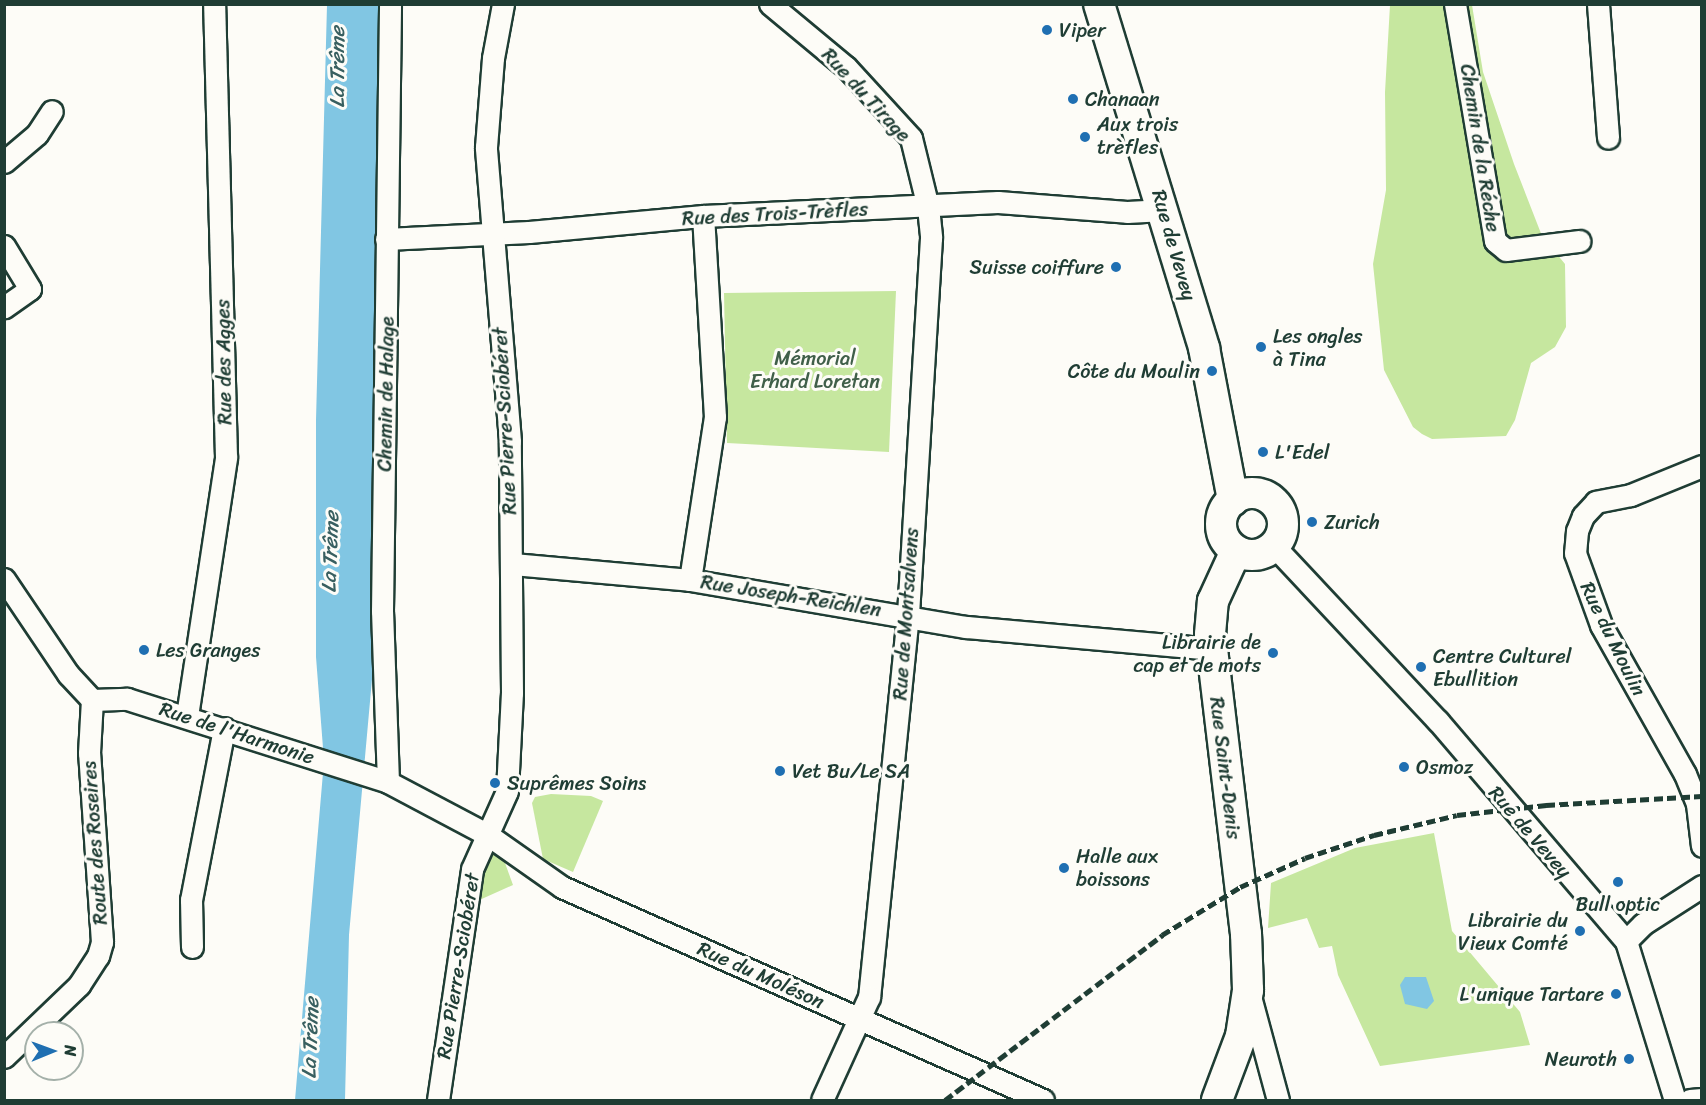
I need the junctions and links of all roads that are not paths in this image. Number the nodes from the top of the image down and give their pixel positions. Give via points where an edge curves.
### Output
1 (214, 4) edge
2 (390, 4) edge
3 (503, 4) edge
4 (770, 4) edge
5 (1098, 4) edge
6 (1455, 4) edge
7 (1598, 4) edge
8 (52, 111) dead end
9 (1608, 138) dead end
10 (4, 162) edge
11 (928, 207) junction
12 (1164, 210) junction
13 (703, 216) junction
14 (492, 234) junction
15 (386, 239) junction
16 (1579, 241) dead end
17 (4, 246) edge
18 (4, 307) edge
19 (1701, 466) edge
20 (1245, 497) junction
21 (1274, 546) junction
22 (1236, 551) junction
23 (512, 564) junction
24 (4, 579) edge
25 (690, 580) junction
26 (908, 614) junction
27 (1211, 649) junction
28 (92, 700) junction
29 (187, 716) junction
30 (224, 728) junction
31 (383, 781) junction
32 (488, 835) junction
33 (1701, 846) edge
34 (1701, 886) edge
35 (1626, 941) junction
36 (192, 947) dead end
37 (1248, 990) junction
38 (860, 1018) junction
39 (4, 1057) edge
40 (1033, 1099) edge
41 (1701, 1099) edge
42 (438, 1101) edge
43 (822, 1101) edge
44 (1216, 1101) edge
45 (1278, 1101) edge
46 (1675, 1101) edge
47 (1690, 1101) edge

1 - 29 street, Rue des Agges via 226,457
2 - 15 street, Chemin de Halage
3 - 14 street, Rue Pierre-Sciobéret via 493,58 486,147
4 - 11 street, Rue du Tirage via 846,67 911,138
5 - 12 main road, Rue de Vevey
6 - 16 street, Chemin de la Réche via 1495,241 1506,250
7 - 9 street
8 - 10 street via 38,134
11 - 12 street, Rue des Trois-Trèfles via 998,202 1127,212
11 - 13 street, Rue des Trois-Trèfles
11 - 26 street, Rue de Montsalvens via 930,249
12 - 20 main road, Rue de Vevey
13 - 14 street, Rue des Trois-Trèfles
13 - 25 street via 715,417
14 - 15 street, Rue des Trois-Trèfles
14 - 23 street, Rue Pierre-Sciobéret via 510,441
15 - 31 street, Chemin de Halage
17 - 18 street via 30,290
19 - 33 street, Rue du Moulin via 1631,495 1596,502 1576,531 1575,553 1601,625 1685,774 1697,804
20 - 21 main road via 1276,505 1283,527
20 - 22 main road via 1221,522 1227,543
21 - 22 main road via 1256,555
21 - 35 street, Rue de Vevey via 1438,722
22 - 27 main road, Rue Saint-Denis via 1213,601
23 - 25 street, Rue Joseph-Reichlen
23 - 32 street, Rue Pierre-Sciobéret via 507,791
24 - 28 street via 68,674
25 - 26 street, Rue Joseph-Reichlen
26 - 27 street, Rue Joseph-Reichlen via 966,627
26 - 38 street, Rue de Montsalvens via 869,997
27 - 37 main road, Rue Saint-Denis via 1244,922
28 - 29 street, Rue de l'Harmonie via 127,699
28 - 39 street, Route des Roseires via 88,753 101,887 102,942 98,956 79,985
29 - 30 street, Rue de l'Harmonie
30 - 31 street, Rue de l'Harmonie
30 - 36 street via 191,900
31 - 32 street
32 - 38 street, Rue du Moléson via 562,887
32 - 42 street, Rue Pierre-Sciobéret via 471,868
34 - 35 street via 1643,924
35 - 46 street, Rue de Vevey
37 - 44 main road, Rue Saint-Denis via 1241,1036
37 - 45 street, Rue Saint-Denis
38 - 40 street, Rue du Moléson
38 - 43 street, Rue de Montsalvens
41 - 47 street

